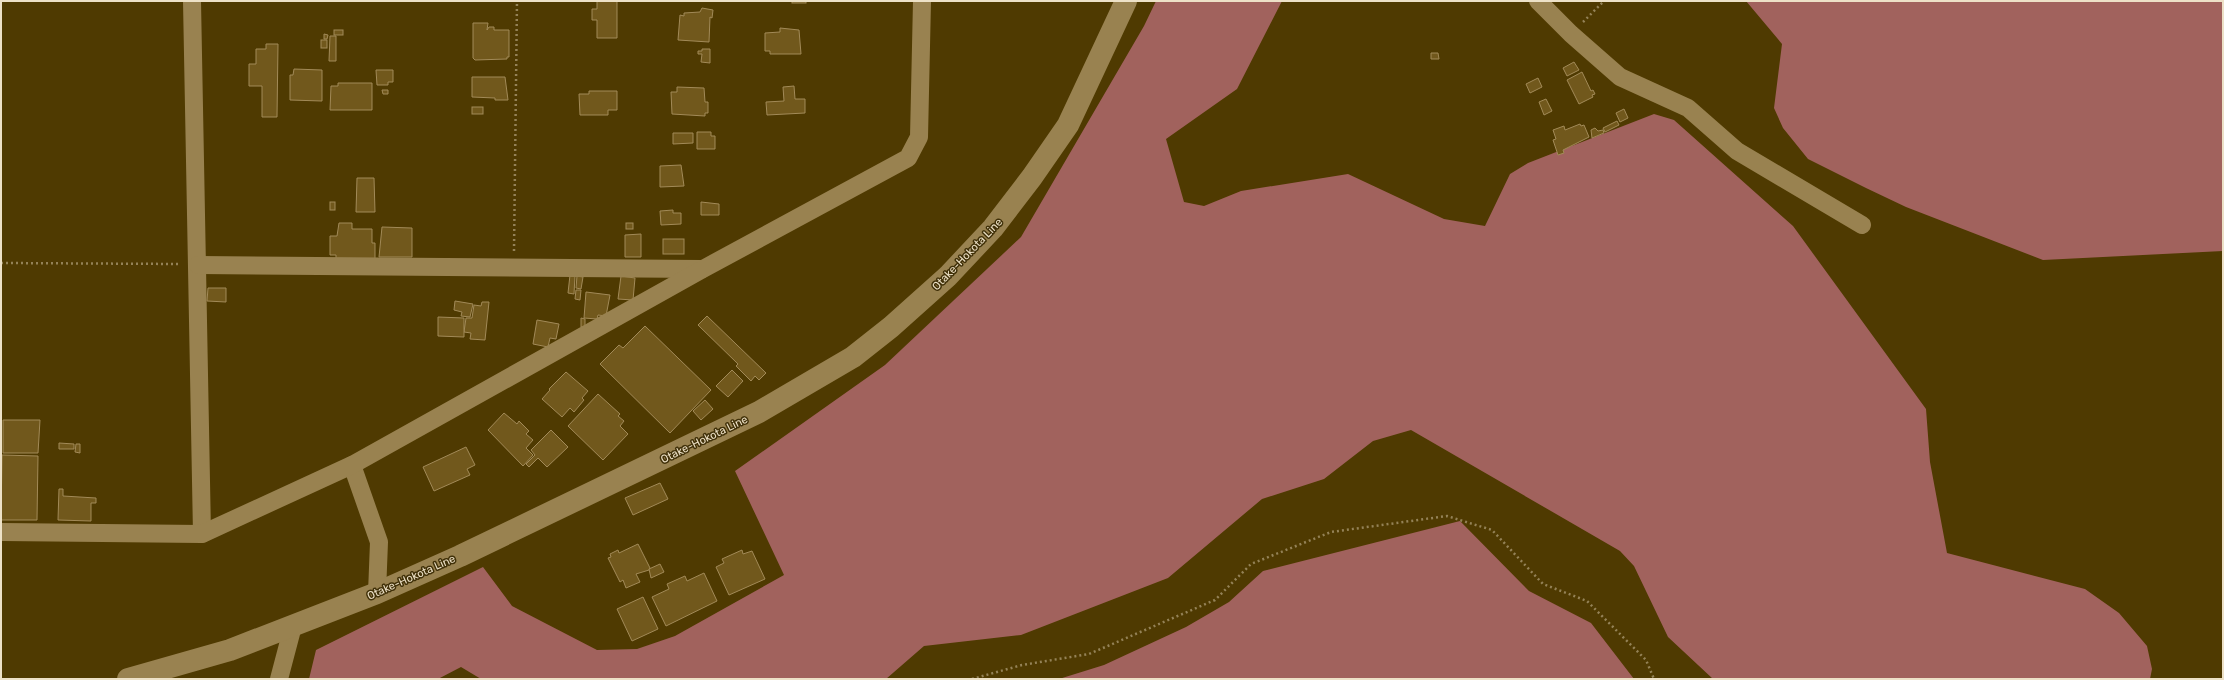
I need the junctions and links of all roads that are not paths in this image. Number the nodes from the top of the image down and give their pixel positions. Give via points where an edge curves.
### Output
1 (192, 1) edge
2 (922, 1) edge
3 (1126, 1) edge
4 (1538, 1) edge
5 (1862, 225) dead end
6 (198, 265) junction
7 (703, 269) junction
8 (352, 465) junction
9 (1, 532) edge
10 (202, 534) junction
11 (377, 593) junction
12 (293, 626) junction
13 (128, 679) edge
14 (279, 679) edge

1 - 6 street
2 - 7 street via 920,137 908,158
3 - 11 main road, Otake-Hokota Line via 1068,125 1032,177 993,228 948,276 891,327 853,357 759,412 460,556
4 - 5 street via 1620,77 1688,108 1737,151
6 - 7 street
6 - 10 street
7 - 8 street
8 - 10 street
8 - 11 street via 379,542
9 - 10 street
11 - 12 main road, Otake-Hokota Line
12 - 13 main road, Otake-Hokota Line via 230,650
12 - 14 street

